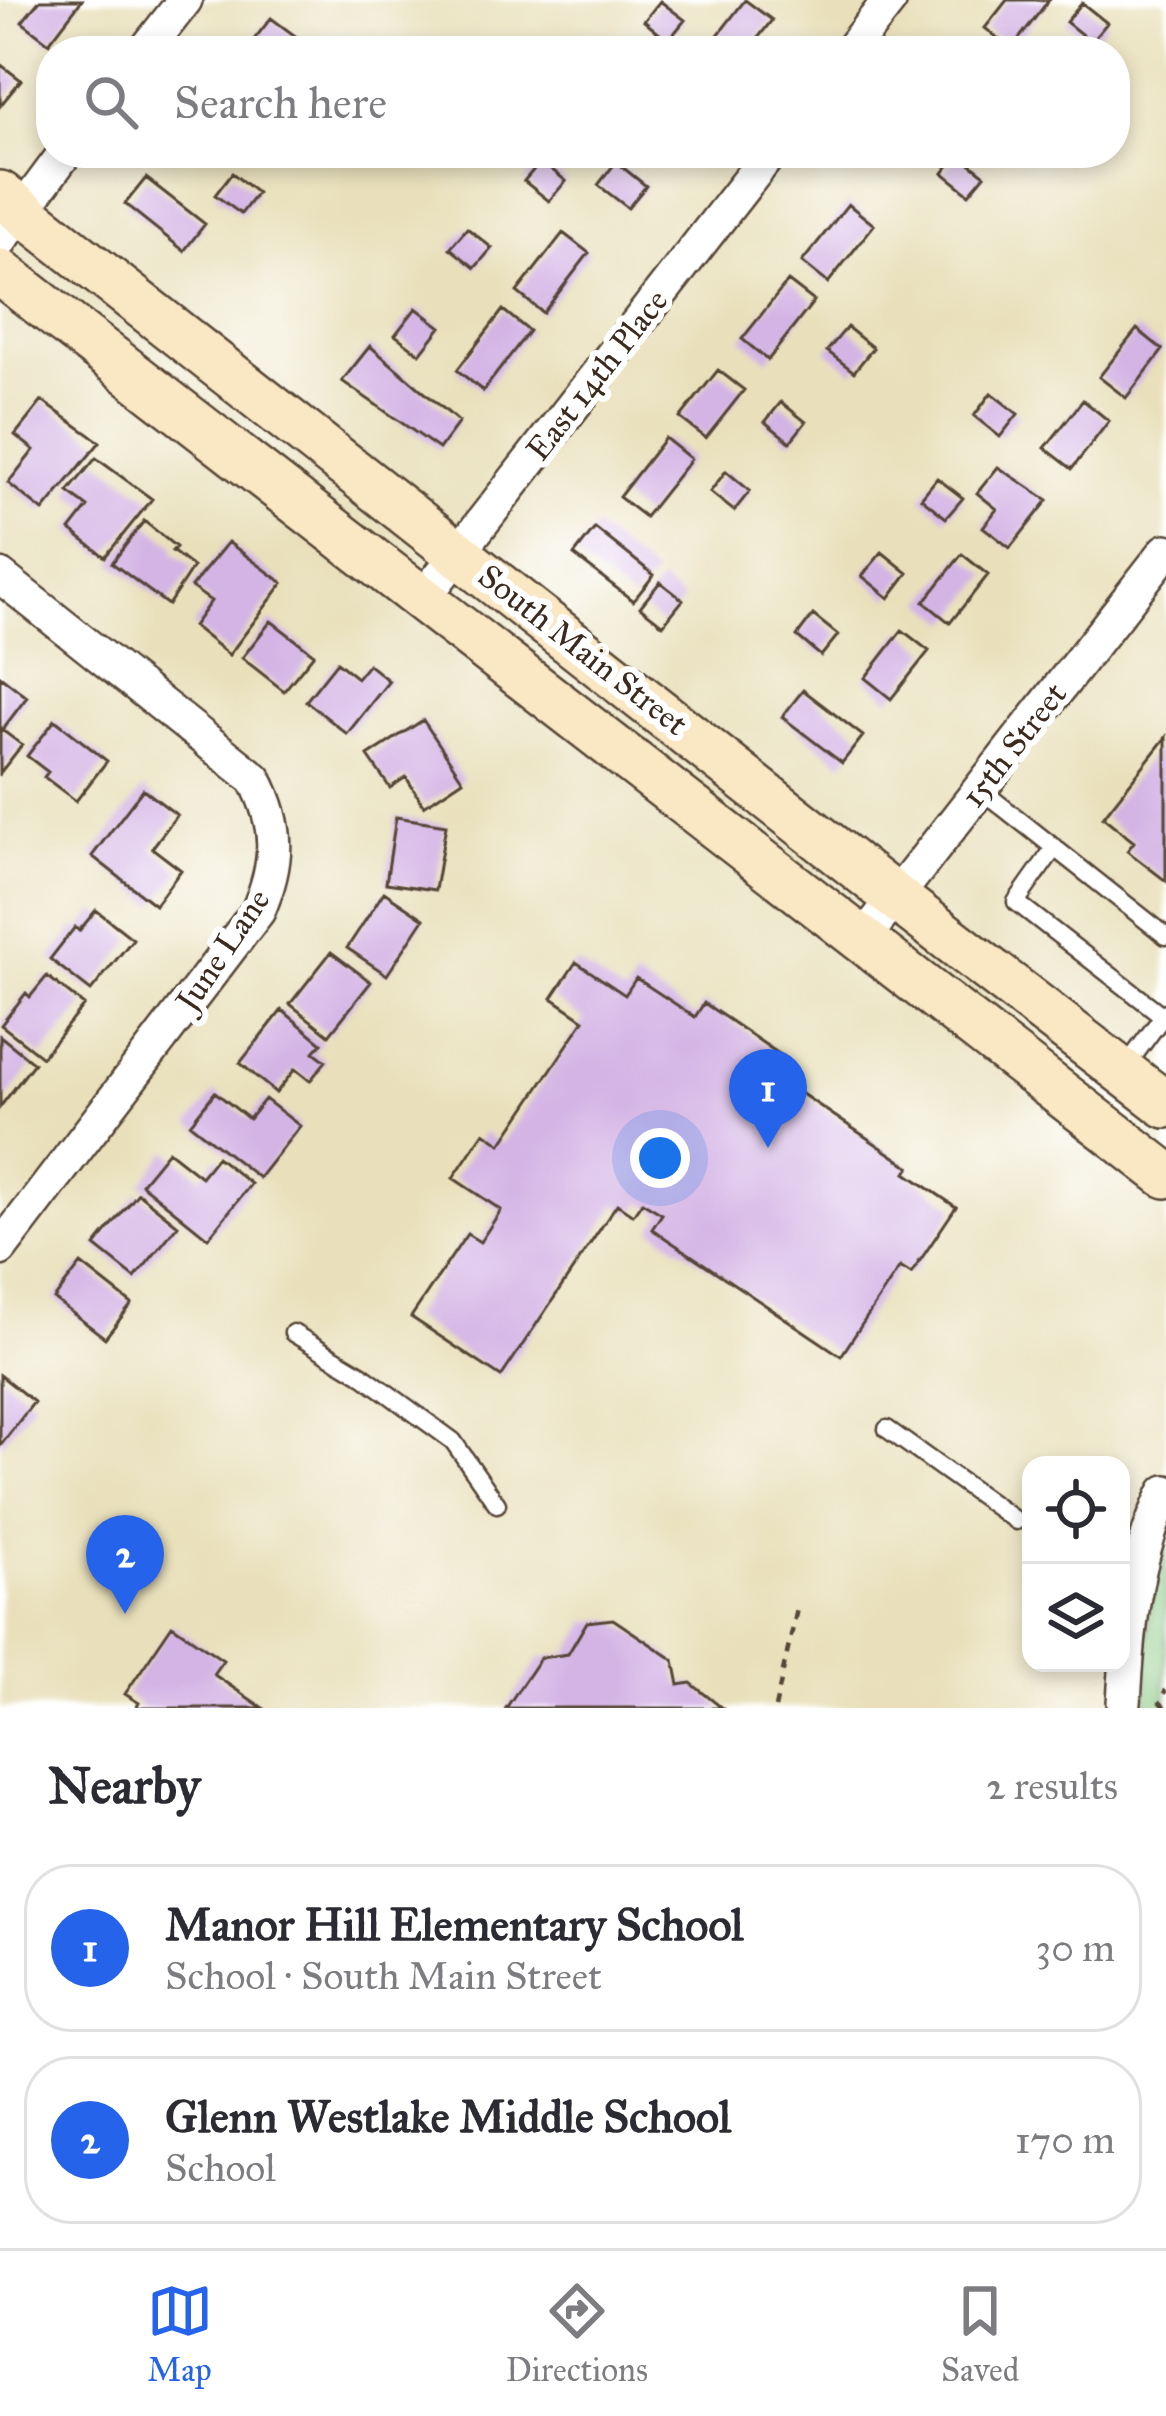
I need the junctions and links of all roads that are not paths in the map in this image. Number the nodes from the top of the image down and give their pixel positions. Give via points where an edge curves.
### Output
1 (185, 0) edge
2 (890, 0) edge
3 (157, 36) edge
4 (862, 36) edge
5 (53, 168) edge
6 (758, 168) edge
7 (5, 230) edge
8 (1166, 550) edge
9 (458, 552) junction
10 (0, 575) edge
11 (424, 597) junction
12 (980, 789) junction
13 (1055, 847) junction
14 (895, 897) junction
15 (1166, 936) edge
16 (863, 939) junction
17 (1165, 1014) edge
18 (1122, 1071) junction
19 (1166, 1105) edge
20 (1166, 1175) edge
21 (0, 1249) edge
22 (293, 1333) dead end
23 (887, 1429) dead end
24 (1166, 1492) edge
25 (496, 1504) dead end
26 (1016, 1520) dead end
27 (1124, 1706) edge

1 - 3 street
2 - 4 street
5 - 7 street
6 - 9 street, East 14th Place
7 - 9 street, South Main Street
7 - 11 street, South Main Street
8 - 12 street, 15th Street
9 - 11 street, East 14th Place
9 - 14 street, South Main Street
10 - 21 street, June Lane via 255,778 274,836 273,876 258,911
11 - 16 street, South Main Street
12 - 13 lane
12 - 14 street, 15th Street
13 - 15 lane
13 - 17 lane via 1016,902
14 - 16 street, 15th Street
14 - 18 street, South Main Street
16 - 20 street, South Main Street
17 - 18 lane
18 - 19 street, South Main Street
22 - 25 lane via 454,1441
23 - 26 lane
24 - 27 street via 1140,1564

